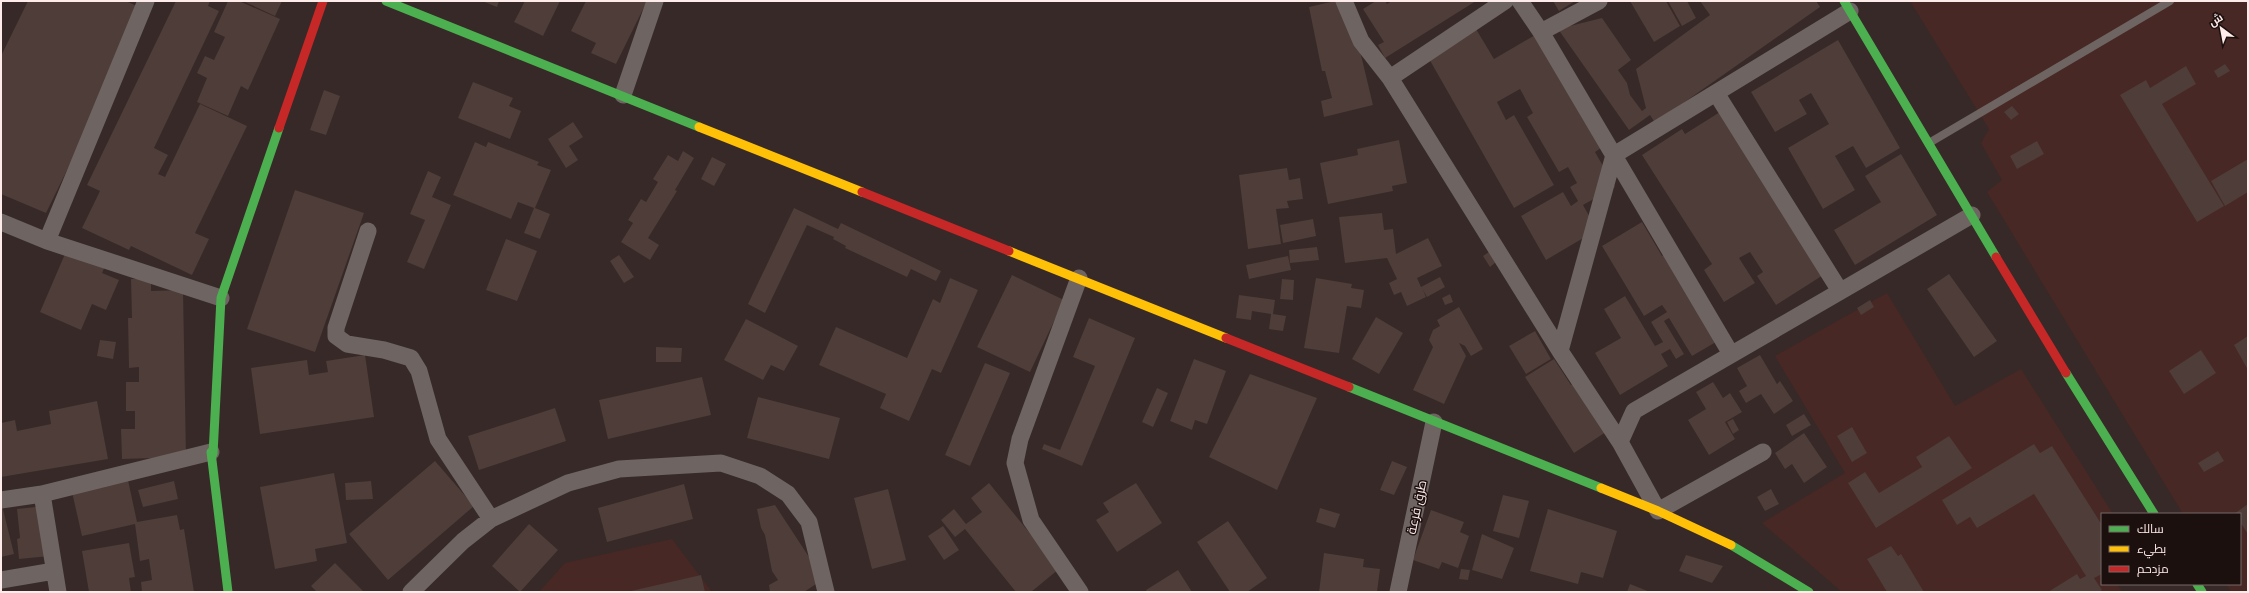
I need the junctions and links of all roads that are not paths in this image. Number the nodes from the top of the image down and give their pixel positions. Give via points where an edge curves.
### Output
1 (146, 1) edge
2 (323, 1) edge
3 (386, 1) edge
4 (655, 1) edge
5 (1344, 1) edge
6 (1505, 1) edge
7 (1520, 1) edge
8 (1598, 1) edge
9 (2170, 1) edge
10 (1847, 6) edge
11 (1541, 32) junction
12 (1390, 78) junction
13 (1716, 93) junction
14 (623, 95) junction
15 (1928, 143) junction
16 (1614, 155) junction
17 (1972, 215) junction
18 (1, 222) edge
19 (368, 232) dead end
20 (47, 241) junction
21 (1079, 278) junction
22 (1840, 291) junction
23 (221, 298) junction
24 (1560, 351) junction
25 (1731, 354) junction
26 (1434, 422) junction
27 (1620, 442) junction
28 (211, 452) junction
29 (1763, 452) dead end
30 (42, 494) junction
31 (1, 500) edge
32 (1658, 511) junction
33 (2153, 513) edge
34 (491, 519) junction
35 (54, 571) junction
36 (1, 580) edge
37 (58, 592) edge
38 (228, 592) edge
39 (411, 592) edge
40 (826, 592) edge
41 (1080, 592) edge
42 (1398, 592) edge
43 (1809, 592) edge

1 - 20 street
2 - 23 street
3 - 14 street
4 - 14 street
5 - 12 street via 1361,41
6 - 12 street
7 - 11 street
8 - 11 street
9 - 15 lane
10 - 13 street
10 - 15 street
11 - 16 street
12 - 24 street
13 - 16 street
13 - 22 street
14 - 21 street
15 - 17 street
16 - 24 street
16 - 25 street
17 - 22 street
17 - 33 street via 2057,359
18 - 20 street
19 - 34 street via 336,328 336,336 347,344 384,350 411,358 419,371 438,439
20 - 23 street
21 - 26 street
21 - 41 street via 1020,439 1015,463 1031,520
22 - 25 street
23 - 28 street via 214,454
24 - 27 street
25 - 27 street via 1634,411
26 - 32 street
26 - 42 street, طرق فرعة
27 - 32 street
28 - 30 street
28 - 38 street
29 - 32 street
30 - 31 street
30 - 35 street
32 - 43 street via 1745,552
34 - 39 street via 463,541
34 - 40 street via 568,483 619,469 722,463 760,476 788,494 809,522
35 - 36 street
35 - 37 street

